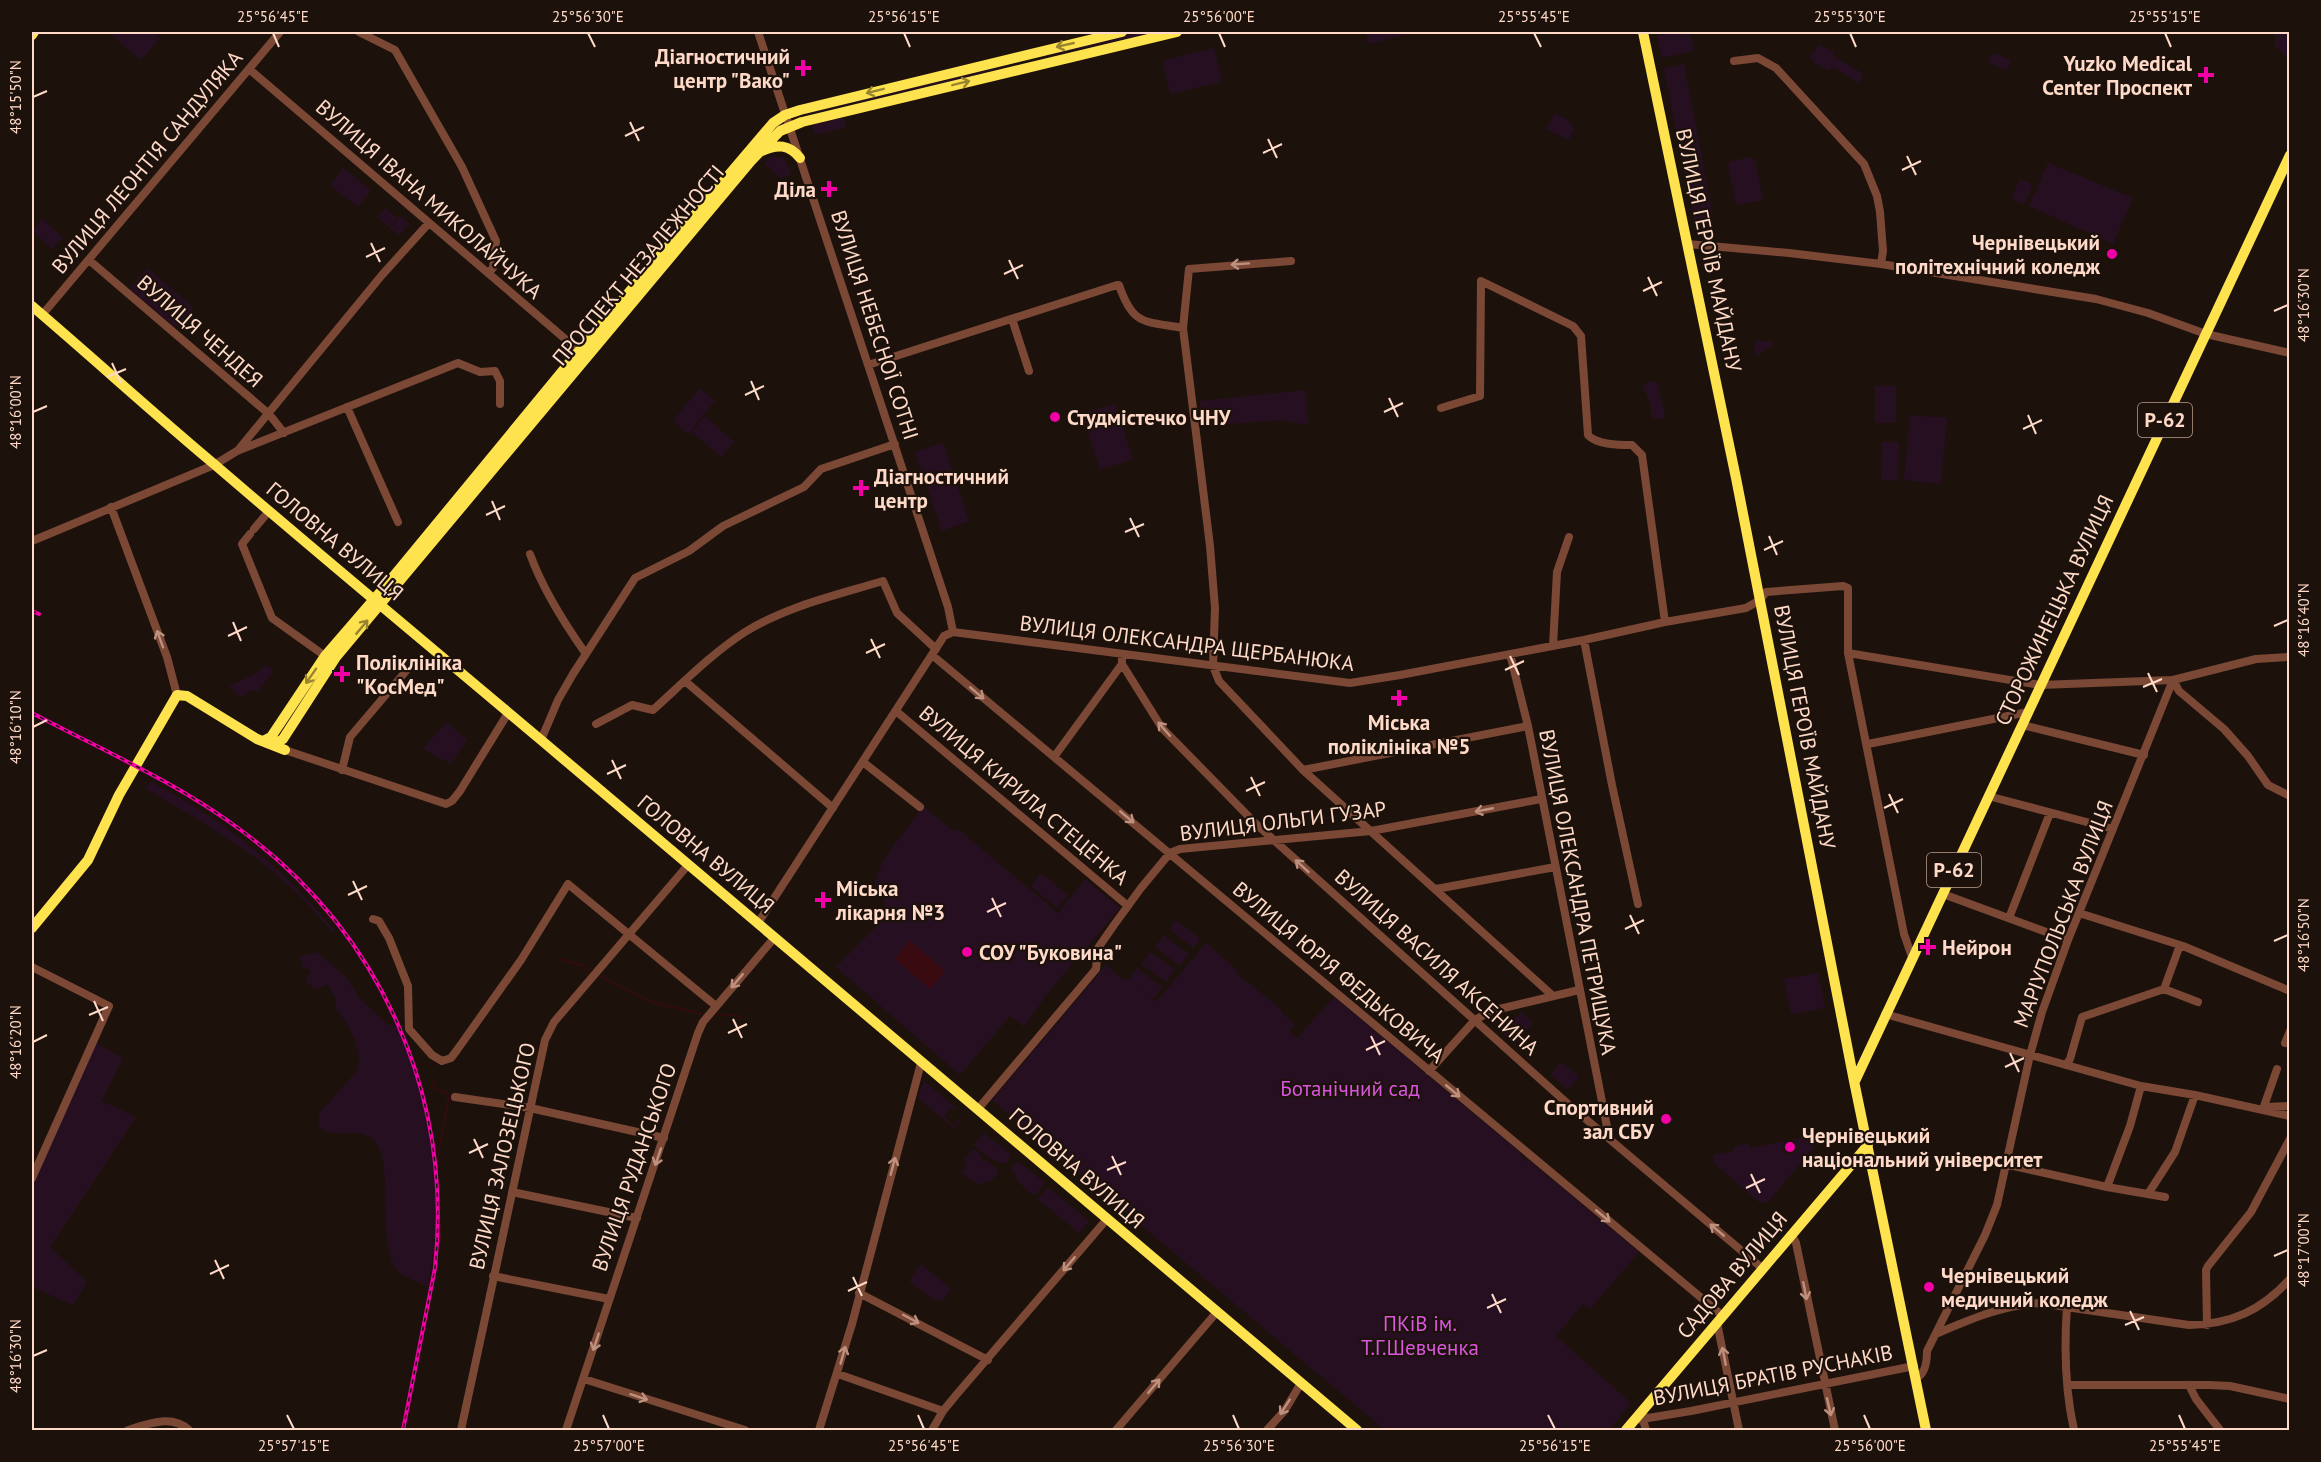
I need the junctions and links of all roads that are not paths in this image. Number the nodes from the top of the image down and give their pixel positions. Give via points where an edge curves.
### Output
1 (34, 32) edge
2 (280, 32) edge
3 (359, 32) edge
4 (758, 32) edge
5 (1122, 32) edge
6 (1176, 32) edge
7 (1643, 32) edge
8 (32, 35) edge
9 (1734, 61) dead end
10 (249, 69) junction
11 (785, 115) junction
12 (789, 126) junction
13 (757, 154) junction
14 (2289, 154) edge
15 (800, 158) junction
16 (428, 224) junction
17 (1688, 244) junction
18 (89, 260) junction
19 (1292, 261) dead end
20 (1881, 264) junction
21 (489, 273) junction
22 (32, 306) edge
23 (42, 315) junction
24 (1012, 319) junction
25 (1183, 328) junction
26 (2206, 334) junction
27 (2289, 353) edge
28 (583, 354) junction
29 (868, 365) junction
30 (1029, 371) dead end
31 (500, 404) dead end
32 (347, 407) junction
33 (1441, 408) dead end
34 (269, 414) junction
35 (284, 433) junction
36 (895, 444) junction
37 (237, 451) junction
38 (214, 465) junction
39 (111, 507) junction
40 (269, 511) junction
41 (398, 522) dead end
42 (1569, 537) dead end
43 (32, 541) edge
44 (530, 555) dead end
45 (1761, 600) junction
46 (377, 601) junction
47 (1665, 622) junction
48 (953, 632) junction
49 (1584, 640) junction
50 (1553, 646) junction
51 (934, 652) junction
52 (1848, 653) junction
53 (586, 654) junction
54 (1122, 654) junction
55 (1510, 654) junction
56 (325, 656) junction
57 (2289, 657) edge
58 (1122, 664) junction
59 (1213, 666) junction
60 (406, 671) dead end
61 (2173, 680) junction
62 (685, 681) junction
63 (2040, 685) junction
64 (177, 695) junction
65 (896, 711) junction
66 (2028, 712) junction
67 (508, 713) junction
68 (596, 724) dead end
69 (2022, 725) junction
70 (1528, 726) junction
71 (541, 740) junction
72 (268, 743) junction
73 (1868, 744) junction
74 (284, 745) junction
75 (2144, 755) junction
76 (1054, 757) junction
77 (863, 762) junction
78 (342, 770) junction
79 (1303, 770) junction
80 (1988, 796) junction
81 (2289, 796) edge
82 (1541, 799) junction
83 (920, 807) dead end
84 (833, 808) junction
85 (2050, 813) junction
86 (2113, 829) junction
87 (1371, 831) junction
88 (1273, 840) junction
89 (1170, 853) junction
90 (688, 865) junction
91 (1555, 867) junction
92 (1436, 890) junction
93 (1943, 894) junction
94 (1638, 904) dead end
95 (1128, 906) junction
96 (2079, 913) junction
97 (2009, 918) junction
98 (373, 919) dead end
99 (758, 923) junction
100 (32, 928) edge
101 (629, 934) junction
102 (775, 937) junction
103 (2068, 940) junction
104 (2180, 945) junction
105 (1912, 957) junction
106 (32, 967) edge
107 (2164, 989) junction
108 (1579, 990) junction
109 (2289, 991) edge
110 (1553, 996) junction
111 (2198, 1002) dead end
112 (716, 1006) junction
113 (1885, 1014) junction
114 (1475, 1020) junction
115 (2289, 1031) edge
116 (2285, 1042) dead end
117 (2030, 1054) junction
118 (921, 1063) junction
119 (2066, 1065) junction
120 (2277, 1069) dead end
121 (1430, 1071) junction
122 (1854, 1081) junction
123 (2141, 1086) junction
124 (2195, 1095) junction
125 (455, 1097) dead end
126 (2289, 1106) edge
127 (530, 1108) junction
128 (978, 1109) junction
129 (2263, 1109) junction
130 (2289, 1116) edge
131 (1609, 1137) junction
132 (664, 1138) junction
133 (2289, 1139) edge
134 (1868, 1145) junction
135 (2005, 1164) junction
136 (32, 1178) edge
137 (2107, 1187) junction
138 (512, 1192) junction
139 (2148, 1194) junction
140 (2165, 1197) dead end
141 (637, 1218) junction
142 (1107, 1220) junction
143 (1791, 1234) junction
144 (1762, 1268) junction
145 (493, 1276) junction
146 (2289, 1279) edge
147 (859, 1293) junction
148 (609, 1299) junction
149 (2067, 1306) junction
150 (1216, 1313) junction
151 (1720, 1320) junction
152 (2207, 1324) junction
153 (1938, 1333) junction
154 (1927, 1351) junction
155 (988, 1360) junction
156 (1913, 1361) junction
157 (838, 1374) junction
158 (1916, 1378) junction
159 (584, 1379) junction
160 (1301, 1383) junction
161 (1824, 1384) junction
162 (2068, 1385) junction
163 (2189, 1385) junction
164 (2289, 1397) edge
165 (1733, 1402) junction
166 (943, 1411) junction
167 (1638, 1416) junction
168 (1355, 1430) edge
169 (128, 1431) edge
170 (189, 1431) edge
171 (461, 1431) edge
172 (566, 1431) edge
173 (745, 1431) edge
174 (819, 1431) edge
175 (932, 1431) edge
176 (1116, 1431) edge
177 (1267, 1431) edge
178 (1626, 1431) edge
179 (1646, 1431) edge
180 (1739, 1431) edge
181 (1835, 1431) edge
182 (1926, 1431) edge
183 (2074, 1431) edge
184 (2220, 1431) edge

1 - 8 main road
2 - 10 street, ВУЛИЦЯ ЛЕОНТІЯ САНДУЛЯКА
3 - 21 street via 395,50 462,167 496,241
4 - 11 street, ВУЛИЦЯ НЕБЕСНОЇ СОТНІ
5 -> 11 main road, ПРОСПЕКТ НЕЗАЛЕЖНОСТІ
12 -> 6 main road, ПРОСПЕКТ НЕЗАЛЕЖНОСТІ
7 - 17 main road, ВУЛИЦЯ ГЕРОЇВ МАЙДАНУ
9 - 20 street via 1758,58 1776,68 1864,164 1880,212
10 - 16 street, ВУЛИЦЯ ІВАНА МИКОЛАЙЧУКА
10 - 18 street, ВУЛИЦЯ ЛЕОНТІЯ САНДУЛЯКА
11 - 12 street, ВУЛИЦЯ НЕБЕСНОЇ СОТНІ
11 - 28 main road, ПРОСПЕКТ НЕЗАЛЕЖНОСТІ via 760,138
12 - 13 main road, ПРОСПЕКТ НЕЗАЛЕЖНОСТІ
12 - 15 street, ВУЛИЦЯ НЕБЕСНОЇ СОТНІ
13 - 15 main road via 778,146 792,150
13 - 28 main road, ПРОСПЕКТ НЕЗАЛЕЖНОСТІ
14 - 26 main road, СТОРОЖИНЕЦЬКА ВУЛИЦЯ / Р-62
15 - 29 street, ВУЛИЦЯ НЕБЕСНОЇ СОТНІ
16 - 21 street, ВУЛИЦЯ ІВАНА МИКОЛАЙЧУКА
16 - 34 street
17 - 20 street
17 - 45 main road, ВУЛИЦЯ ГЕРОЇВ МАЙДАНУ
18 - 23 street, ВУЛИЦЯ ЛЕОНТІЯ САНДУЛЯКА
18 - 34 street, ВУЛИЦЯ ЧЕНДЕЯ
19 -> 25 street via 1189,269
20 - 26 street via 2096,298
21 - 28 street, ВУЛИЦЯ ІВАНА МИКОЛАЙЧУКА
22 - 23 main road, ГОЛОВНА ВУЛИЦЯ
23 - 38 main road, ГОЛОВНА ВУЛИЦЯ
24 - 25 street via 1119,285 1126,306 1142,320
24 - 29 street
24 - 30 street
25 - 59 street via 1211,556 1215,608
26 - 27 street
26 - 63 main road, СТОРОЖИНЕЦЬКА ВУЛИЦЯ / Р-62
28 - 46 main road, ПРОСПЕКТ НЕЗАЛЕЖНОСТІ
29 - 36 street, ВУЛИЦЯ НЕБЕСНОЇ СОТНІ
31 - 32 street via 500,381 495,371 480,372 458,363
32 - 35 street
32 - 41 street
33 - 47 street via 1480,396 1481,281 1578,330 1588,435 1617,445 1632,445 1642,455
34 - 35 street, ВУЛИЦЯ ЧЕНДЕЯ
34 - 37 street
35 - 37 street
36 - 48 street, ВУЛИЦЯ НЕБЕСНОЇ СОТНІ
36 - 53 street via 821,469 804,487 723,526 689,550 635,578
37 - 38 street
38 - 39 street
38 - 40 main road, ГОЛОВНА ВУЛИЦЯ
39 - 43 street
64 -> 39 street via 167,657
40 - 46 main road, ГОЛОВНА ВУЛИЦЯ
40 - 56 street via 242,544 272,618
42 - 50 street via 1557,572
44 - 53 street via 536,573
45 - 47 street, ВУЛИЦЯ ОЛЕКСАНДРА ЩЕРБАНЮКА via 1746,608
45 - 52 street, ВУЛИЦЯ ОЛЕКСАНДРА ЩЕРБАНЮКА via 1766,592 1848,588
45 - 122 main road, ВУЛИЦЯ ГЕРОЇВ МАЙДАНУ
46 - 56 main road, ПРОСПЕКТ НЕЗАЛЕЖНОСТІ
46 - 67 main road, ГОЛОВНА ВУЛИЦЯ
74 -> 46 main road, ПРОСПЕКТ НЕЗАЛЕЖНОСТІ via 336,657
47 - 49 street, ВУЛИЦЯ ОЛЕКСАНДРА ЩЕРБАНЮКА
48 - 51 street via 944,636
48 - 54 street, ВУЛИЦЯ ОЛЕКСАНДРА ЩЕРБАНЮКА
49 - 50 street, ВУЛИЦЯ ОЛЕКСАНДРА ЩЕРБАНЮКА
49 - 94 street
50 - 55 street, ВУЛИЦЯ ОЛЕКСАНДРА ЩЕРБАНЮКА
51 - 62 street, ВУЛИЦЯ ЮРІЯ ФЕДЬКОВИЧА via 897,613 883,581 782,613 717,652
51 - 65 street
51 -> 76 street, ВУЛИЦЯ ЮРІЯ ФЕДЬКОВИЧА
52 - 63 street
52 - 73 street
53 - 71 street via 558,700
54 - 58 street
54 - 59 street, ВУЛИЦЯ ОЛЕКСАНДРА ЩЕРБАНЮКА
55 - 59 street, ВУЛИЦЯ ОЛЕКСАНДРА ЩЕРБАНЮКА via 1350,683
55 - 70 street, ВУЛИЦЯ ОЛЕКСАНДРА ПЕТРИЩУКА
56 -> 72 main road, ПРОСПЕКТ НЕЗАЛЕЖНОСТІ
57 - 61 street via 2256,659
58 - 76 street
88 -> 58 street, ВУЛИЦЯ ВАСИЛЯ АКСЕНИНА via 1162,728
59 - 79 street via 1219,681
60 - 78 street via 350,737
61 - 63 street
61 - 75 street, МАРІУПОЛЬСЬКА ВУЛИЦЯ
61 - 81 street via 2179,691 2224,729 2268,784
62 - 68 street via 653,710 632,705
62 - 84 street
63 - 66 main road, СТОРОЖИНЕЦЬКА ВУЛИЦЯ / Р-62
64 - 72 main road via 187,696
64 - 100 main road via 118,795 88,860
65 - 77 street
65 - 95 street, ВУЛИЦЯ КИРИЛА СТЕЦЕНКА
66 - 69 main road, СТОРОЖИНЕЦЬКА ВУЛИЦЯ / Р-62
66 - 73 street
67 - 71 main road, ГОЛОВНА ВУЛИЦЯ
67 - 78 street via 460,791 446,804
69 - 75 street
69 - 80 main road, СТОРОЖИНЕЦЬКА ВУЛИЦЯ / Р-62
70 - 79 street
70 - 82 street, ВУЛИЦЯ ОЛЕКСАНДРА ПЕТРИЩУКА
71 - 90 main road, ГОЛОВНА ВУЛИЦЯ
72 - 74 main road
73 - 105 street via 1904,934
74 - 78 street
75 - 86 street, МАРІУПОЛЬСЬКА ВУЛИЦЯ
76 -> 89 street, ВУЛИЦЯ ЮРІЯ ФЕДЬКОВИЧА
77 - 83 street
77 - 84 street
79 - 87 street
80 - 85 street
80 - 93 main road, СТОРОЖИНЕЦЬКА ВУЛИЦЯ / Р-62
82 -> 87 street, ВУЛИЦЯ ОЛЬГИ ГУЗАР
82 - 91 street, ВУЛИЦЯ ОЛЕКСАНДРА ПЕТРИЩУКА
84 - 99 street
85 - 86 street
85 - 97 street
86 - 96 street, МАРІУПОЛЬСЬКА ВУЛИЦЯ
87 - 88 street, ВУЛИЦЯ ОЛЬГИ ГУЗАР
87 - 92 street
88 - 89 street, ВУЛИЦЯ ОЛЬГИ ГУЗАР
114 -> 88 street, ВУЛИЦЯ ВАСИЛЯ АКСЕНИНА
89 - 95 street, ВУЛИЦЯ ОЛЬГИ ГУЗАР
89 - 121 street, ВУЛИЦЯ ЮРІЯ ФЕДЬКОВИЧА
90 - 99 main road, ГОЛОВНА ВУЛИЦЯ
90 - 101 street, ВУЛИЦЯ ЗАЛОЗЕЦЬКОГО
91 - 92 street
91 - 108 street, ВУЛИЦЯ ОЛЕКСАНДРА ПЕТРИЩУКА
92 - 110 street
93 - 97 street
93 - 105 main road, СТОРОЖИНЕЦЬКА ВУЛИЦЯ / Р-62
95 - 128 street, ВУЛИЦЯ ОЛЬГИ ГУЗАР via 1098,948 1096,969
96 - 103 street, МАРІУПОЛЬСЬКА ВУЛИЦЯ
96 - 104 street
97 - 103 street
98 - 101 street via 379,921 389,938 404,972 409,1029 437,1059 447,1061 521,960 568,884
99 - 102 main road, ГОЛОВНА ВУЛИЦЯ
101 - 112 street
101 - 127 street, ВУЛИЦЯ ЗАЛОЗЕЦЬКОГО via 554,1022 545,1040
102 -> 112 street, ВУЛИЦЯ РУДАНСЬКОГО
102 - 118 main road, ГОЛОВНА ВУЛИЦЯ
103 - 117 street, МАРІУПОЛЬСЬКА ВУЛИЦЯ
104 - 107 street
104 - 109 street
105 - 113 main road, СТОРОЖИНЕЦЬКА ВУЛИЦЯ / Р-62
106 - 136 street via 109,1006
107 - 111 street
107 - 119 street via 2082,1017
108 - 110 street
108 - 131 street, ВУЛИЦЯ ОЛЕКСАНДРА ПЕТРИЩУКА
110 - 114 street via 1501,1006
112 - 132 street, ВУЛИЦЯ РУДАНСЬКОГО via 698,1033
113 - 117 street
113 - 122 main road, СТОРОЖИНЕЦЬКА ВУЛИЦЯ / Р-62
114 - 121 street
114 - 131 street, ВУЛИЦЯ ВАСИЛЯ АКСЕНИНА
115 - 116 street
117 - 119 street
117 - 135 street, МАРІУПОЛЬСЬКА ВУЛИЦЯ
118 - 128 main road, ГОЛОВНА ВУЛИЦЯ
147 -> 118 street
119 - 123 street
120 - 129 street
121 -> 151 street, ВУЛИЦЯ ЮРІЯ ФЕДЬКОВИЧА
122 - 134 main road, ВУЛИЦЯ ГЕРОЇВ МАЙДАНУ
123 - 124 street
123 - 137 street
124 - 129 street
124 - 139 street via 2175,1152
125 - 127 street
126 - 129 street
127 - 132 street
127 - 138 street, ВУЛИЦЯ ЗАЛОЗЕЦЬКОГО
128 - 142 main road, ГОЛОВНА ВУЛИЦЯ
129 - 130 street
144 -> 131 street, ВУЛИЦЯ ВАСИЛЯ АКСЕНИНА
132 -> 141 street, ВУЛИЦЯ РУДАНСЬКОГО
133 - 152 street via 2251,1212 2206,1270
134 - 143 main road, САДОВА ВУЛИЦЯ
134 - 156 main road, ВУЛИЦЯ ГЕРОЇВ МАЙДАНУ
135 - 137 street
135 - 153 street, МАРІУПОЛЬСЬКА ВУЛИЦЯ via 1997,1205
137 - 139 street
138 - 141 street
138 - 145 street, ВУЛИЦЯ ЗАЛОЗЕЦЬКОГО
139 - 140 street
141 - 148 street, ВУЛИЦЯ РУДАНСЬКОГО
142 - 150 main road, ГОЛОВНА ВУЛИЦЯ
142 -> 155 street
143 - 144 main road, САДОВА ВУЛИЦЯ
143 -> 161 street
144 - 151 main road, САДОВА ВУЛИЦЯ
145 - 148 street
145 - 171 street, ВУЛИЦЯ ЗАЛОЗЕЦЬКОГО
146 - 152 street via 2273,1298 2257,1308
147 -> 155 street
157 -> 147 street
148 -> 159 street, ВУЛИЦЯ РУДАНСЬКОГО
149 - 152 street via 2189,1325
149 - 153 street via 2020,1304
149 - 162 street via 2064,1347
150 - 160 main road, ГОЛОВНА ВУЛИЦЯ
176 -> 150 street
165 -> 151 street
151 - 167 main road, САДОВА ВУЛИЦЯ
153 - 154 street, МАРІУПОЛЬСЬКА ВУЛИЦЯ
154 - 156 street, ВУЛИЦЯ БРАТІВ РУСНАКІВ
154 - 158 street, МАРІУПОЛЬСЬКА ВУЛИЦЯ via 1923,1371
155 - 166 street
156 - 158 main road, ВУЛИЦЯ ГЕРОЇВ МАЙДАНУ
156 - 161 street, ВУЛИЦЯ БРАТІВ РУСНАКІВ
157 - 166 street
157 - 174 street
158 - 182 main road, ВУЛИЦЯ ГЕРОЇВ МАЙДАНУ
159 - 172 street, ВУЛИЦЯ РУДАНСЬКОГО
159 -> 173 street
160 - 168 main road, ГОЛОВНА ВУЛИЦЯ
160 -> 177 street
161 - 165 street, ВУЛИЦЯ БРАТІВ РУСНАКІВ
161 -> 181 street
162 - 163 street
162 - 183 street
163 - 164 street via 2230,1386
163 - 184 street
165 - 167 street, ВУЛИЦЯ БРАТІВ РУСНАКІВ via 1648,1418
165 - 180 street
166 - 175 street
167 - 178 main road, САДОВА ВУЛИЦЯ
167 - 179 street
169 - 170 street via 155,1422 172,1422

